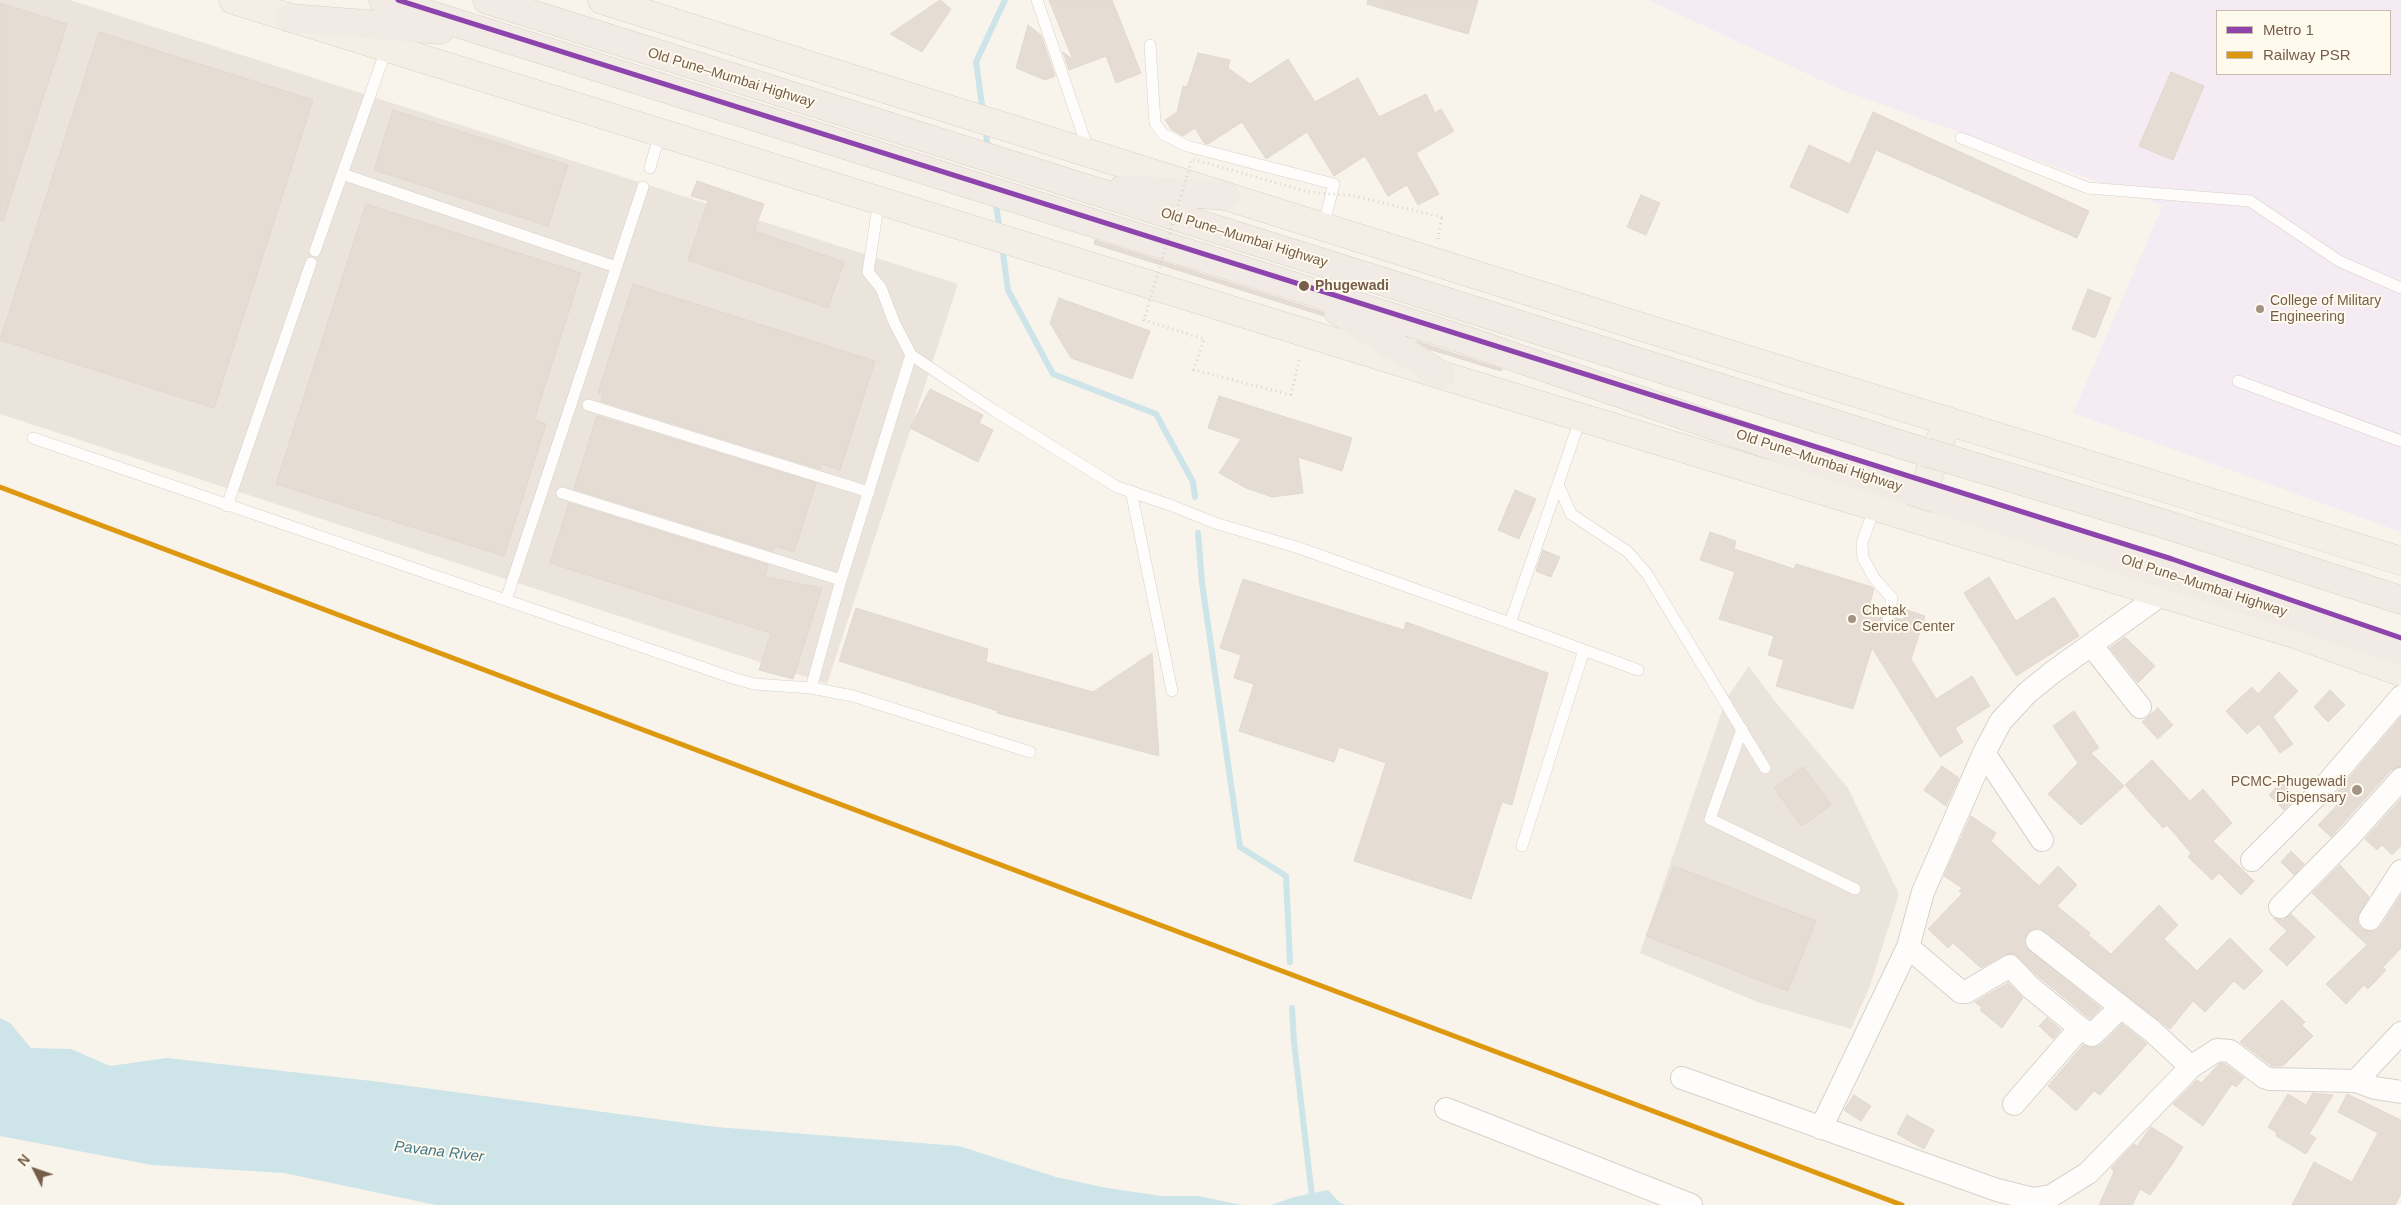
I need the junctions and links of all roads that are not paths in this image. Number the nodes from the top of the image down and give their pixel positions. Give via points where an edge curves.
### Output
1 (233, 0) edge
2 (383, 0) edge
3 (487, 0) edge
4 (602, 0) edge
5 (1037, 0) edge
6 (290, 18) junction
7 (487, 33) junction
8 (1150, 45) dead end
9 (386, 48) junction
10 (660, 133) junction
11 (1961, 138) dead end
12 (1089, 153) junction
13 (650, 168) dead end
14 (342, 174) junction
15 (1079, 186) junction
16 (644, 187) dead end
17 (1226, 196) junction
18 (879, 200) junction
19 (1323, 226) junction
20 (316, 251) dead end
21 (311, 263) dead end
22 (616, 267) junction
23 (2401, 288) edge
24 (1303, 289) junction
25 (911, 355) junction
26 (1441, 375) junction
27 (2238, 381) dead end
28 (588, 405) dead end
29 (1581, 417) junction
30 (1947, 420) junction
31 (33, 438) dead end
32 (2401, 441) edge
33 (1558, 484) junction
34 (1131, 491) junction
35 (870, 492) junction
36 (562, 493) dead end
37 (227, 506) junction
38 (1875, 506) junction
39 (1915, 518) junction
40 (2401, 561) edge
41 (841, 580) junction
42 (2162, 594) junction
43 (506, 600) junction
44 (2401, 600) edge
45 (1888, 619) dead end
46 (1510, 623) junction
47 (2092, 646) junction
48 (1584, 650) junction
49 (2401, 651) edge
50 (1638, 670) dead end
51 (2401, 672) edge
52 (811, 688) junction
53 (1172, 692) dead end
54 (2401, 697) edge
55 (2140, 707) dead end
56 (1742, 729) junction
57 (1030, 752) dead end
58 (1984, 753) junction
59 (1765, 768) dead end
60 (2401, 779) edge
61 (2042, 840) dead end
62 (1522, 846) dead end
63 (2252, 860) dead end
64 (2401, 871) edge
65 (1855, 889) dead end
66 (2280, 907) dead end
67 (2370, 919) dead end
68 (2037, 941) dead end
69 (1908, 947) junction
70 (2120, 1008) junction
71 (2080, 1028) junction
72 (2401, 1033) edge
73 (2191, 1067) junction
74 (1682, 1078) dead end
75 (2356, 1081) junction
76 (2401, 1092) edge
77 (2014, 1104) dead end
78 (1446, 1109) dead end
79 (1821, 1128) junction
80 (1691, 1205) edge

1 - 6 main road
2 - 7 highway
3 - 15 highway, Old Pune–Mumbai Highway
4 - 12 main road
5 - 12 lane
6 - 7 highway
6 - 9 main road
7 - 24 highway, Old Pune–Mumbai Highway
8 - 19 lane via 1155,123 1163,134 1187,146 1334,184
9 - 10 main road
9 - 14 lane
10 - 13 lane
10 - 18 main road
11 - 23 lane via 2088,188 2250,201 2339,260
12 - 17 main road
14 - 20 lane
14 - 22 lane
15 - 17 highway
15 - 44 highway, Old Pune–Mumbai Highway
16 - 22 lane
17 - 19 main road
18 - 25 lane via 868,272 881,288
18 - 26 main road
19 - 30 main road
21 - 37 lane
22 - 43 lane
24 - 26 highway
24 - 49 highway, Old Pune–Mumbai Highway, bridge via 1462,339 1828,465
25 - 34 lane via 992,410 1118,487
25 - 35 lane
26 - 29 main road
27 - 32 lane
28 - 35 lane
29 - 33 lane
29 - 38 main road
30 - 39 main road
30 - 40 main road
31 - 37 lane
33 - 46 lane
33 - 56 lane via 1571,514 1628,552 1646,574
34 - 46 lane via 1215,523 1299,548
34 - 53 lane
35 - 41 lane
36 - 41 lane
37 - 43 lane
38 - 39 main road
38 - 45 lane via 1862,543 1863,558 1874,578 1892,598
39 - 42 main road
41 - 52 lane
42 - 47 street
42 - 51 main road via 2295,634
43 - 52 lane via 733,678 767,686
46 - 48 lane
47 - 55 street
47 - 58 street via 2027,693 2001,721
48 - 50 lane
48 - 62 lane
52 - 57 lane via 854,696
54 - 63 street via 2319,793
56 - 59 lane
56 - 65 lane via 1710,819
58 - 61 street
58 - 69 street via 1923,892
60 - 66 street
64 - 67 street
68 - 70 street
69 - 71 street via 1961,992 2010,966
69 - 79 street
70 - 71 street via 2092,1035
70 - 73 street via 2152,1031
71 - 77 street
72 - 75 street
73 - 75 street via 2224,1049 2270,1079
73 - 79 street via 2088,1173 2051,1196 2033,1199 2014,1196
74 - 79 street
75 - 76 street
78 - 80 street

